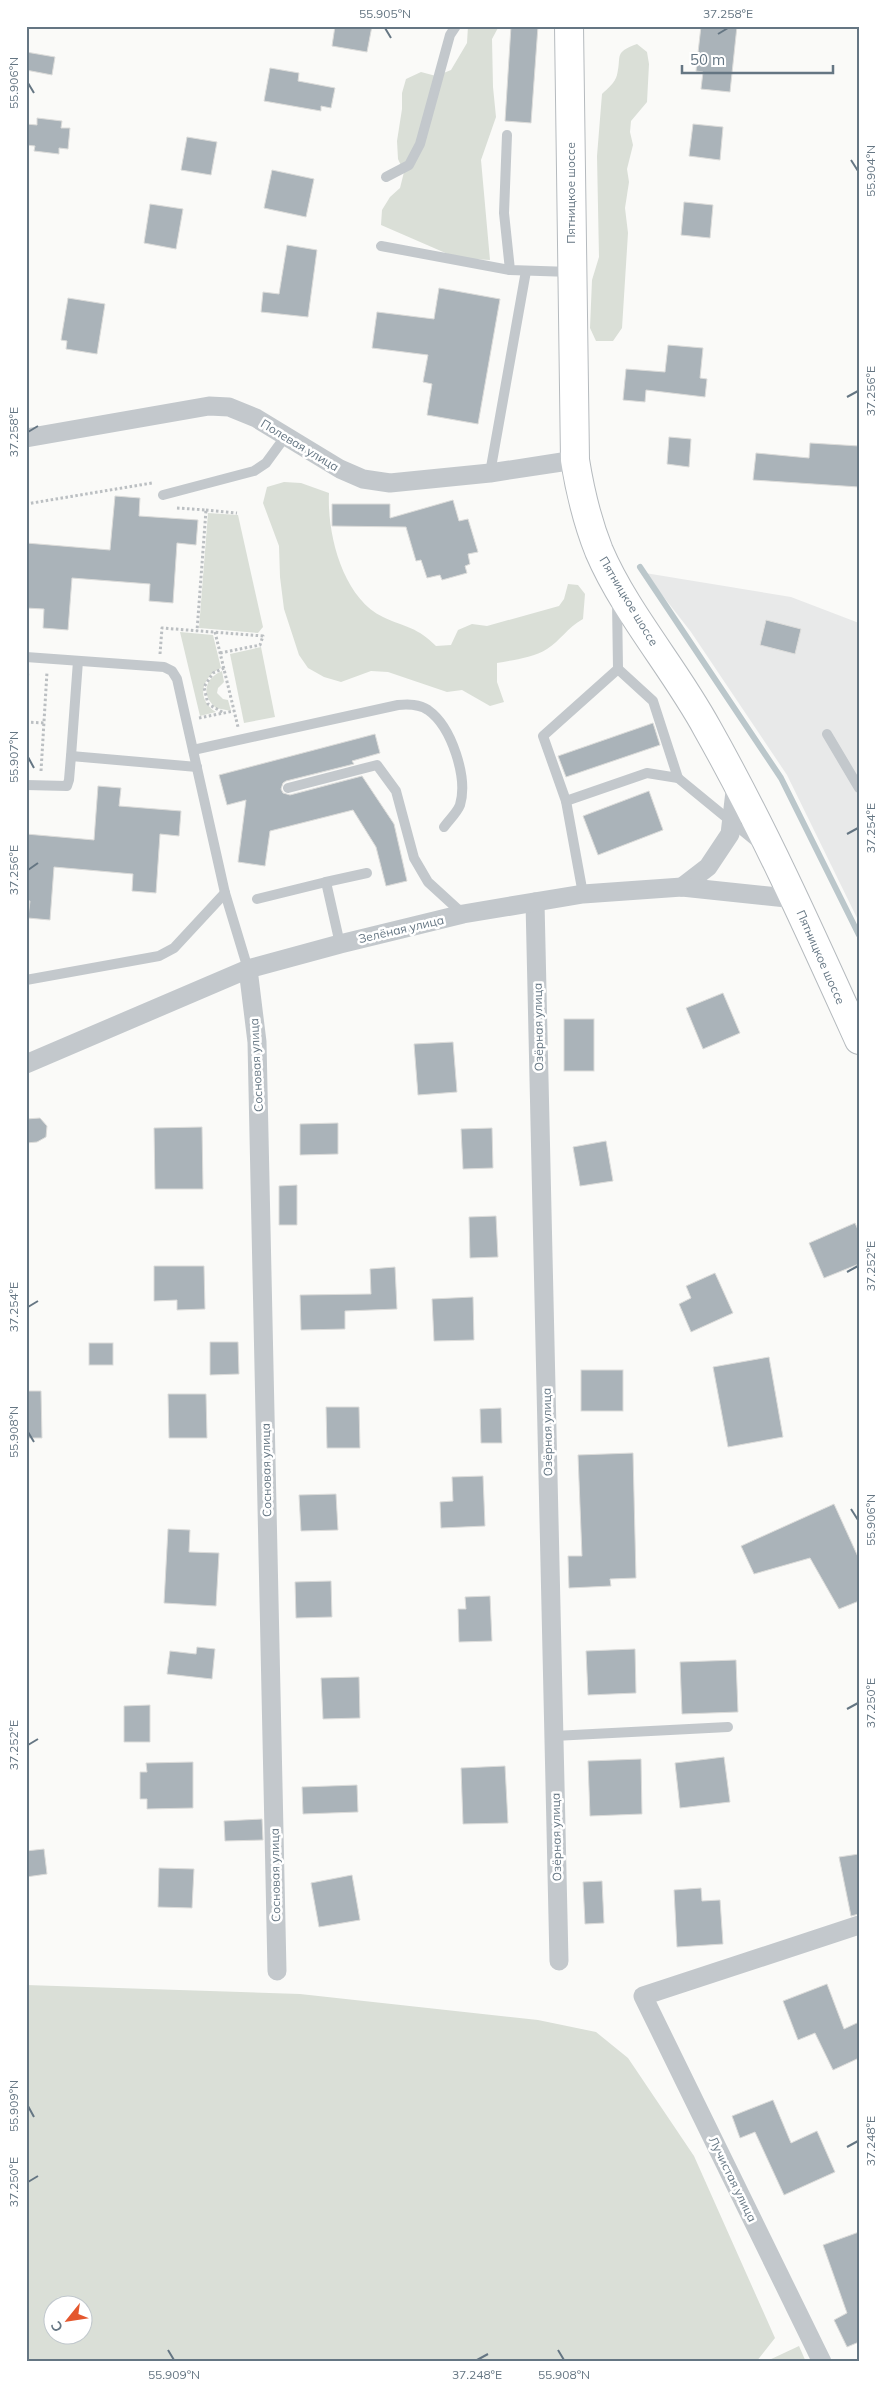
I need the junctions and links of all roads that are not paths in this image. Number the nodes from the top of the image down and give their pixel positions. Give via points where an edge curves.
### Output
1 (456, 26) edge
2 (569, 26) edge
3 (507, 135) dead end
4 (386, 178) dead end
5 (380, 246) dead end
6 (510, 270) junction
7 (526, 271) junction
8 (570, 272) junction
9 (285, 437) junction
10 (26, 438) edge
11 (575, 460) junction
12 (490, 473) junction
13 (164, 496) dead end
14 (617, 585) junction
15 (26, 658) edge
16 (78, 661) junction
17 (618, 669) junction
18 (827, 734) dead end
19 (193, 750) junction
20 (71, 756) junction
21 (197, 767) junction
22 (678, 778) junction
23 (736, 782) junction
24 (26, 785) edge
25 (288, 788) dead end
26 (859, 788) edge
27 (566, 801) junction
28 (733, 821) junction
29 (444, 827) dead end
30 (777, 861) junction
31 (367, 873) dead end
32 (326, 882) junction
33 (682, 887) junction
34 (225, 893) junction
35 (583, 894) junction
36 (256, 899) dead end
37 (796, 900) junction
38 (535, 902) junction
39 (464, 914) junction
40 (340, 944) junction
41 (248, 969) junction
42 (26, 980) edge
43 (859, 1040) edge
44 (26, 1064) edge
45 (728, 1727) dead end
46 (554, 1736) junction
47 (859, 1925) edge
48 (559, 1961) dead end
49 (277, 1971) dead end
50 (822, 2362) edge

1 - 4 lane via 450,35 420,144 409,165
2 - 8 main road, Пятницкое шоссе
3 - 6 lane via 504,213
5 - 6 lane
6 - 7 lane
7 - 8 lane
7 - 12 lane
8 - 11 main road, Пятницкое шоссе
9 - 10 street, Полевая улица via 256,418 229,407 209,406
9 - 12 street, Полевая улица via 363,479 390,483
9 - 13 lane via 276,452 254,471
11 - 12 street, Полевая улица
11 - 14 main road, Пятницкое шоссе via 589,524
14 - 17 lane
14 - 23 main road, Пятницкое шоссе via 706,726
15 - 16 lane
16 - 19 lane via 159,667 172,671 177,679
16 - 20 lane
17 - 22 lane via 652,701
17 - 27 lane via 543,736
18 - 26 lane
19 - 21 lane
19 - 29 lane via 412,704 429,711 457,754 463,780 459,806
20 - 21 lane
20 - 24 lane via 67,786
21 - 34 lane
22 - 27 lane via 647,773
22 - 28 lane
23 - 28 street
23 - 30 main road, Пятницкое шоссе
25 - 39 lane via 377,765 396,790 414,858 428,882
27 - 35 lane
28 - 30 lane
28 - 33 street via 730,834 708,867
30 - 37 main road, Пятницкое шоссе
31 - 32 lane
32 - 36 lane
32 - 40 lane
33 - 35 street, Зелёная улица
33 - 37 street, Зелёная улица
34 - 41 lane
34 - 42 lane via 167,953
35 - 38 street, Зелёная улица
37 - 43 main road, Пятницкое шоссе
38 - 39 street, Зелёная улица
38 - 46 street, Озёрная улица
39 - 40 street, Зелёная улица
40 - 41 street, Зелёная улица
41 - 44 street, Зелёная улица
41 - 49 street, Сосновая улица via 256,1042
45 - 46 lane
46 - 48 street, Озёрная улица
47 - 50 street, Лучистая улица via 643,1996

